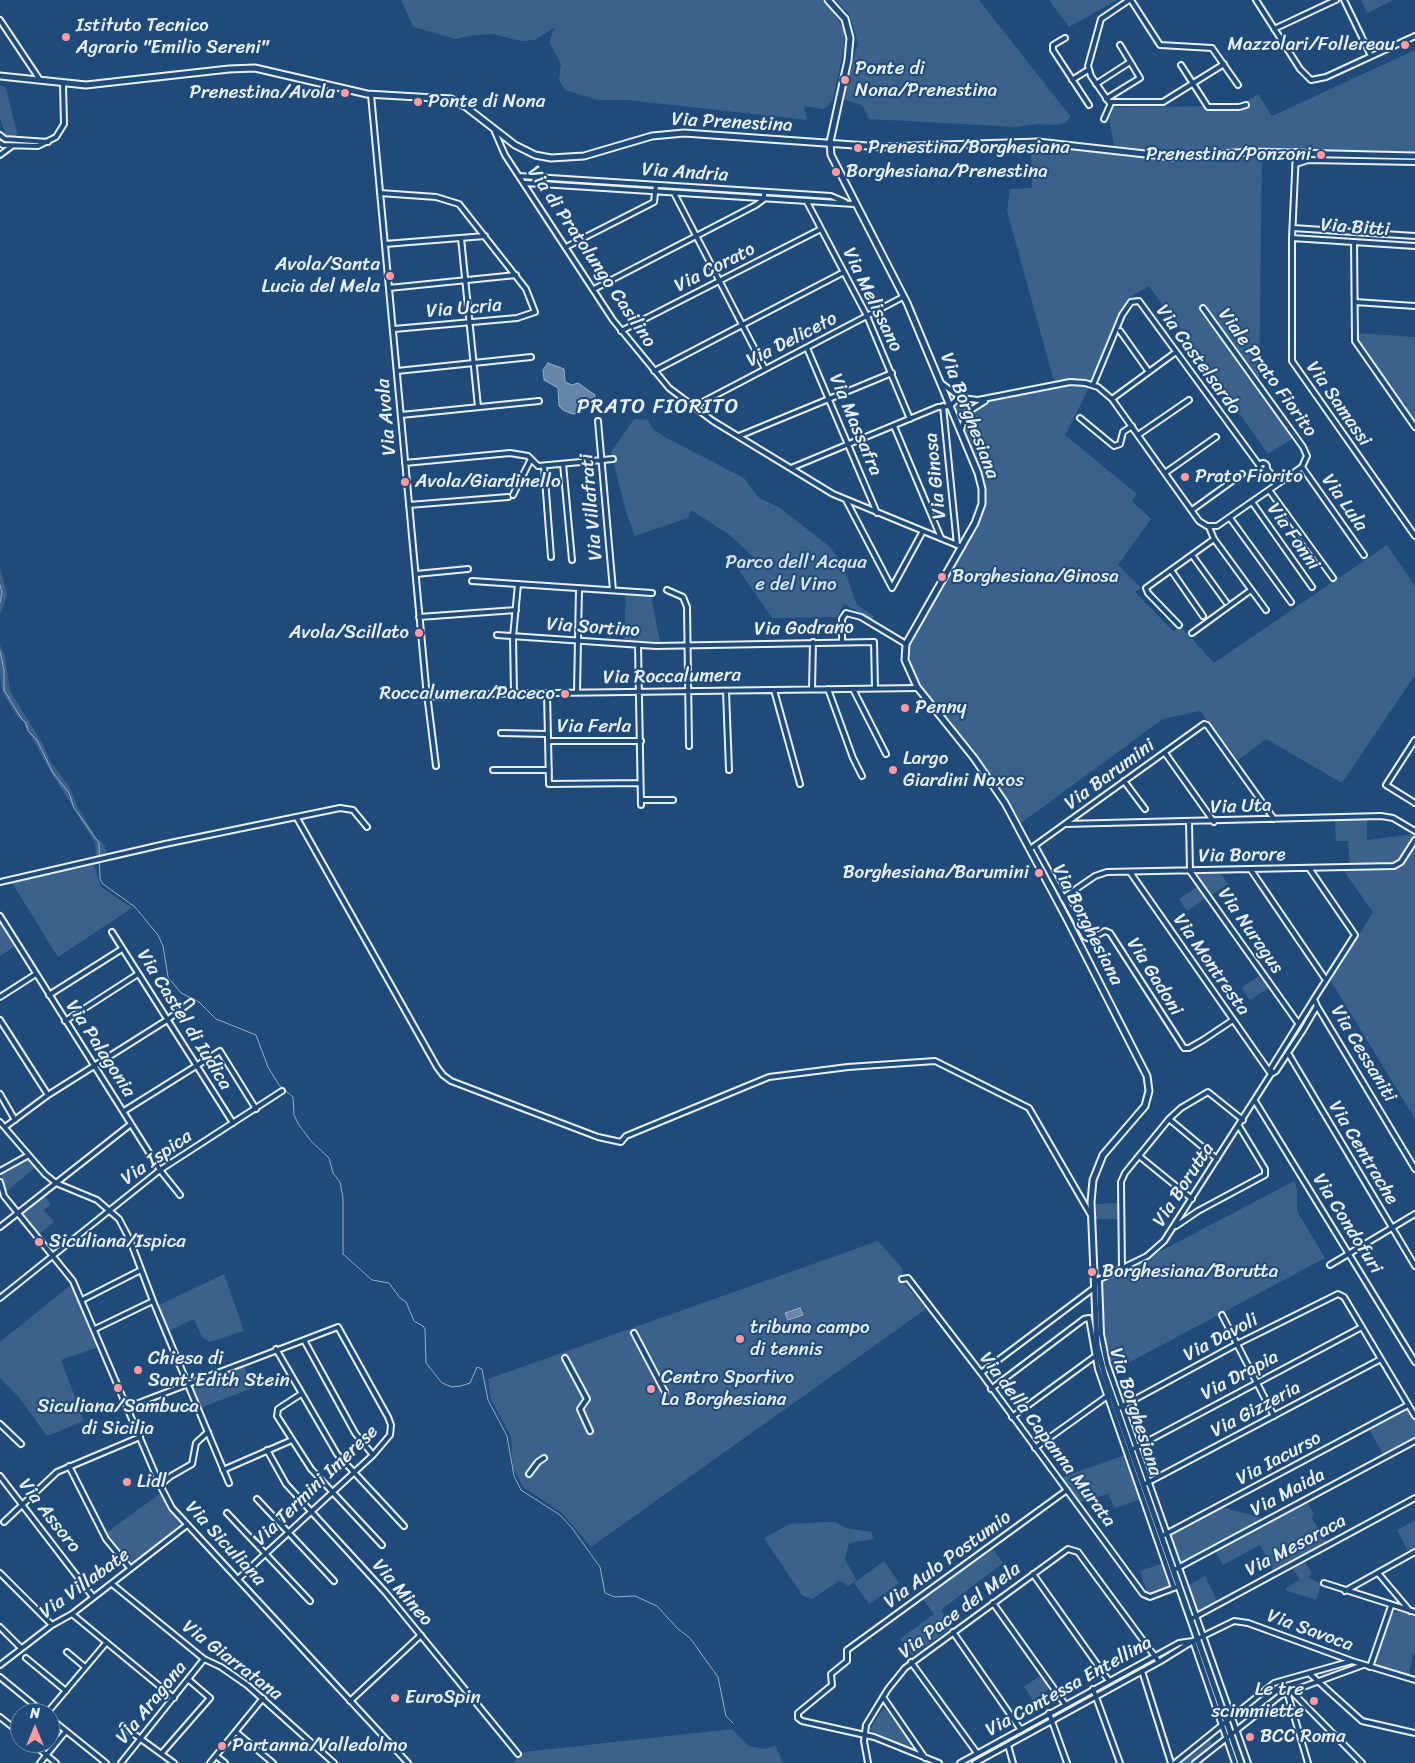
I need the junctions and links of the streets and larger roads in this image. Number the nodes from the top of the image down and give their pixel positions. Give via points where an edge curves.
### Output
1 (828, 0) edge
2 (1130, 0) edge
3 (1256, 0) edge
4 (1336, 0) edge
5 (1344, 0) edge
6 (0, 20) edge
7 (1274, 29) junction
8 (1415, 36) edge
9 (1065, 38) dead end
10 (1120, 45) dead end
11 (1371, 56) junction
12 (1130, 62) junction
13 (1224, 64) junction
14 (1181, 65) dead end
15 (1088, 70) junction
16 (0, 76) edge
17 (1072, 80) junction
18 (42, 82) junction
19 (63, 84) junction
20 (1096, 84) junction
21 (1193, 84) junction
22 (1238, 85) dead end
23 (371, 95) junction
24 (1106, 99) junction
25 (1111, 103) junction
26 (1246, 104) dead end
27 (1089, 105) dead end
28 (1104, 119) dead end
29 (496, 132) junction
30 (0, 135) edge
31 (6, 139) junction
32 (13, 140) junction
33 (50, 142) junction
34 (830, 143) junction
35 (2, 144) edge
36 (12, 146) junction
37 (1296, 152) junction
38 (1, 154) edge
39 (1415, 156) edge
40 (1415, 162) edge
41 (1296, 164) junction
42 (520, 176) junction
43 (525, 183) junction
44 (656, 185) junction
45 (656, 192) junction
46 (764, 192) junction
47 (380, 193) junction
48 (674, 194) junction
49 (807, 195) junction
50 (764, 200) junction
51 (807, 202) junction
52 (847, 203) junction
53 (854, 204) junction
54 (821, 228) junction
55 (1293, 228) junction
56 (485, 236) junction
57 (1415, 236) edge
58 (698, 237) junction
59 (461, 238) junction
60 (1292, 238) junction
61 (1354, 242) junction
62 (385, 244) junction
63 (1415, 246) edge
64 (566, 247) junction
65 (844, 272) junction
66 (516, 275) junction
67 (466, 280) junction
68 (720, 281) junction
69 (390, 288) junction
70 (594, 289) junction
71 (904, 297) junction
72 (1355, 302) junction
73 (1415, 306) edge
74 (1203, 308) dead end
75 (867, 316) junction
76 (470, 322) junction
77 (742, 325) junction
78 (394, 329) junction
79 (621, 331) junction
80 (1120, 331) dead end
81 (807, 348) junction
82 (1176, 352) junction
83 (531, 357) dead end
84 (474, 363) junction
85 (765, 370) junction
86 (397, 371) junction
87 (654, 371) junction
88 (1149, 372) junction
89 (892, 373) junction
90 (941, 383) junction
91 (1093, 385) junction
92 (960, 397) junction
93 (829, 398) junction
94 (1112, 398) junction
95 (987, 400) junction
96 (1189, 400) dead end
97 (539, 401) dead end
98 (943, 406) junction
99 (950, 406) junction
100 (478, 407) junction
101 (693, 407) junction
102 (954, 414) junction
103 (966, 414) junction
104 (401, 415) junction
105 (1080, 418) dead end
106 (910, 419) junction
107 (598, 422) dead end
108 (894, 426) junction
109 (1132, 426) junction
110 (1415, 427) edge
111 (961, 431) junction
112 (1138, 435) junction
113 (739, 436) junction
114 (1216, 437) dead end
115 (848, 445) junction
116 (613, 458) dead end
117 (531, 459) junction
118 (602, 460) junction
119 (405, 463) junction
120 (563, 464) junction
121 (544, 466) junction
122 (1302, 466) junction
123 (791, 468) junction
124 (1165, 473) junction
125 (1242, 474) dead end
126 (1279, 482) junction
127 (1269, 490) junction
128 (513, 495) dead end
129 (508, 497) dead end
130 (846, 500) junction
131 (1252, 502) junction
132 (409, 505) junction
133 (1192, 510) junction
134 (877, 513) junction
135 (1230, 518) junction
136 (1209, 527) junction
137 (923, 531) junction
138 (1415, 536) edge
139 (940, 538) junction
140 (1214, 539) junction
141 (959, 546) junction
142 (1192, 555) junction
143 (1364, 555) dead end
144 (551, 557) dead end
145 (572, 560) dead end
146 (468, 569) dead end
147 (1171, 570) junction
148 (416, 574) junction
149 (1332, 578) dead end
150 (472, 580) dead end
151 (518, 584) junction
152 (1312, 587) dead end
153 (580, 588) junction
154 (613, 590) junction
155 (667, 590) dead end
156 (1251, 590) junction
157 (652, 594) dead end
158 (1226, 602) dead end
159 (1291, 602) dead end
160 (516, 610) junction
161 (1266, 610) dead end
162 (1204, 616) dead end
163 (419, 617) junction
164 (1179, 625) dead end
165 (1192, 633) dead end
166 (497, 636) dead end
167 (514, 637) junction
168 (577, 640) junction
169 (813, 642) junction
170 (842, 642) junction
171 (688, 644) junction
172 (906, 644) junction
173 (638, 645) junction
174 (875, 688) junction
175 (918, 688) junction
176 (812, 689) junction
177 (828, 689) junction
178 (853, 689) junction
179 (774, 690) junction
180 (640, 691) junction
181 (689, 691) junction
182 (726, 691) junction
183 (577, 692) junction
184 (514, 693) junction
185 (547, 693) junction
186 (428, 695) junction
187 (501, 733) dead end
188 (548, 734) junction
189 (1415, 740) edge
190 (548, 741) junction
191 (641, 741) junction
192 (689, 746) dead end
193 (1164, 753) junction
194 (886, 754) dead end
195 (436, 766) dead end
196 (493, 770) dead end
197 (549, 770) junction
198 (729, 770) dead end
199 (862, 776) dead end
200 (1124, 781) junction
201 (640, 784) junction
202 (800, 784) dead end
203 (673, 800) dead end
204 (1415, 804) edge
205 (1145, 809) dead end
206 (297, 818) junction
207 (1274, 820) junction
208 (1189, 822) junction
209 (1214, 822) junction
210 (1065, 824) junction
211 (367, 827) dead end
212 (1415, 831) edge
213 (1415, 840) edge
214 (1033, 847) junction
215 (1309, 868) junction
216 (1251, 870) junction
217 (1190, 871) junction
218 (1130, 872) junction
219 (0, 882) edge
220 (1063, 898) junction
221 (0, 916) edge
222 (112, 932) dead end
223 (122, 949) junction
224 (36, 974) junction
225 (138, 974) junction
226 (1326, 980) junction
227 (49, 995) junction
228 (0, 997) edge
229 (1314, 999) junction
230 (191, 1002) dead end
231 (1317, 1006) junction
232 (0, 1020) edge
233 (65, 1020) junction
234 (167, 1020) junction
235 (1233, 1020) junction
236 (1298, 1023) junction
237 (1288, 1053) junction
238 (95, 1066) junction
239 (197, 1066) junction
240 (1270, 1074) junction
241 (282, 1091) dead end
242 (0, 1094) edge
243 (48, 1095) junction
244 (1255, 1102) junction
245 (256, 1109) junction
246 (124, 1111) junction
247 (1169, 1119) junction
248 (15, 1120) junction
249 (1242, 1120) junction
250 (0, 1122) edge
251 (131, 1124) junction
252 (233, 1124) junction
253 (1239, 1126) junction
254 (5, 1127) junction
255 (27, 1156) junction
256 (1140, 1156) junction
257 (1217, 1159) junction
258 (1415, 1169) edge
259 (160, 1170) junction
260 (0, 1171) edge
261 (0, 1182) edge
262 (56, 1183) junction
263 (1, 1192) edge
264 (180, 1195) dead end
265 (1192, 1199) junction
266 (110, 1209) junction
267 (18, 1212) junction
268 (1415, 1214) edge
269 (1092, 1218) junction
270 (0, 1227) edge
271 (1175, 1227) junction
272 (1392, 1228) junction
273 (1349, 1254) junction
274 (53, 1255) junction
275 (1330, 1265) dead end
276 (1415, 1266) edge
277 (1122, 1269) junction
278 (141, 1270) junction
279 (902, 1279) dead end
280 (1095, 1283) junction
281 (0, 1298) edge
282 (82, 1300) junction
283 (153, 1301) junction
284 (1222, 1315) dead end
285 (1362, 1327) junction
286 (95, 1329) junction
287 (634, 1333) dead end
288 (304, 1340) junction
289 (1237, 1344) junction
290 (276, 1350) junction
291 (1094, 1357) junction
292 (565, 1358) dead end
293 (1381, 1359) junction
294 (1415, 1362) edge
295 (1105, 1365) junction
296 (981, 1373) junction
297 (1257, 1382) junction
298 (188, 1383) junction
299 (991, 1389) junction
300 (665, 1392) dead end
301 (301, 1394) junction
302 (1109, 1395) junction
303 (1408, 1406) junction
304 (128, 1407) junction
305 (1119, 1408) junction
306 (1274, 1416) junction
307 (1415, 1416) edge
308 (1012, 1418) junction
309 (0, 1424) edge
310 (590, 1431) dead end
311 (208, 1432) junction
312 (140, 1437) junction
313 (292, 1440) junction
314 (1415, 1441) edge
315 (20, 1444) dead end
316 (1035, 1448) junction
317 (1134, 1449) junction
318 (268, 1450) junction
319 (372, 1455) junction
320 (544, 1458) dead end
321 (69, 1466) junction
322 (223, 1470) junction
323 (353, 1473) junction
324 (529, 1474) dead end
325 (0, 1476) edge
326 (229, 1483) dead end
327 (1146, 1483) junction
328 (160, 1485) junction
329 (1067, 1490) junction
330 (331, 1492) junction
331 (1415, 1498) edge
332 (257, 1499) dead end
333 (23, 1503) junction
334 (310, 1511) junction
335 (227, 1512) dead end
336 (4, 1522) dead end
337 (187, 1524) junction
338 (404, 1526) dead end
339 (289, 1532) junction
340 (1164, 1535) junction
341 (382, 1545) dead end
342 (1415, 1552) edge
343 (265, 1554) junction
344 (130, 1568) junction
345 (1176, 1569) junction
346 (0, 1573) edge
347 (1378, 1573) junction
348 (1033, 1574) junction
349 (238, 1579) junction
350 (334, 1581) dead end
351 (1324, 1583) dead end
352 (112, 1584) junction
353 (1177, 1587) junction
354 (1345, 1590) junction
355 (93, 1597) junction
356 (310, 1600) dead end
357 (993, 1603) junction
358 (1391, 1606) junction
359 (1410, 1611) junction
360 (1415, 1612) edge
361 (72, 1614) junction
362 (1193, 1617) junction
363 (52, 1625) junction
364 (0, 1627) edge
365 (953, 1632) junction
366 (421, 1635) junction
367 (1198, 1639) junction
368 (106, 1643) junction
369 (21, 1648) junction
370 (67, 1652) dead end
371 (1155, 1656) junction
372 (26, 1658) dead end
373 (204, 1659) junction
374 (1352, 1661) junction
375 (911, 1662) junction
376 (1159, 1662) junction
377 (0, 1665) edge
378 (1363, 1665) junction
379 (85, 1667) junction
380 (1370, 1667) junction
381 (1142, 1671) junction
382 (1310, 1674) junction
383 (0, 1677) edge
384 (189, 1680) junction
385 (1109, 1680) junction
386 (1415, 1680) edge
387 (1318, 1681) junction
388 (1093, 1689) junction
389 (66, 1691) junction
390 (1289, 1691) junction
391 (883, 1697) junction
392 (1096, 1697) junction
393 (174, 1698) junction
394 (264, 1698) junction
395 (350, 1701) junction
396 (33, 1703) edge
397 (55, 1703) edge
398 (1064, 1704) junction
399 (1049, 1714) junction
400 (0, 1717) edge
401 (1231, 1717) junction
402 (1052, 1721) junction
403 (1226, 1721) junction
404 (10, 1725) edge
405 (1221, 1725) junction
406 (60, 1726) edge
407 (123, 1726) dead end
408 (1022, 1730) junction
409 (1236, 1730) junction
410 (66, 1731) junction
411 (236, 1732) junction
412 (1415, 1733) edge
413 (864, 1735) junction
414 (1229, 1736) junction
415 (141, 1738) junction
416 (1008, 1745) junction
417 (44, 1753) edge
418 (162, 1753) junction
419 (977, 1753) junction
420 (518, 1754) dead end
421 (46, 1755) junction
422 (216, 1756) junction
423 (917, 1756) junction
424 (925, 1758) junction
425 (40, 1763) edge
426 (56, 1763) edge
427 (106, 1763) edge
428 (121, 1763) edge
429 (174, 1763) edge
430 (210, 1763) edge
431 (225, 1763) edge
432 (273, 1763) edge
433 (334, 1763) edge
434 (408, 1763) edge
435 (868, 1763) edge
436 (917, 1763) edge
437 (939, 1763) edge
438 (960, 1763) edge
439 (975, 1763) edge
440 (1013, 1763) edge
441 (1067, 1763) edge
442 (1120, 1763) edge
443 (1173, 1763) edge
444 (1195, 1763) edge
445 (1235, 1763) edge
446 (1241, 1763) edge
447 (1248, 1763) edge
448 (1308, 1763) edge
449 (1362, 1763) edge

1 - 34 street via 845,19 850,38
2 - 13 street via 1161,46 1212,48
2 - 15 street via 1100,19
3 - 7 street
4 - 7 street
5 - 11 street
6 - 18 street
7 - 11 street via 1301,72 1312,80
8 - 11 street
9 - 17 street via 1053,48
10 - 12 street
12 - 20 street
12 - 24 street via 1140,78
13 - 21 street
13 - 22 street
14 - 21 street
15 - 17 street
15 - 20 street
16 - 18 street, Via Prenestina
17 - 27 street
18 - 19 street, Via Prenestina
19 - 23 street, Via Prenestina via 112,83 246,68 277,72
19 - 33 street via 63,126 60,134
20 - 24 street
21 - 25 street via 1163,102
21 - 26 street via 1208,108 1239,108
23 - 29 street, Via Prenestina via 446,98 460,104
23 - 47 street, Via Avola
24 - 25 street
25 - 28 street
29 - 34 street, Via Prenestina via 527,152 554,158 587,155 649,137 677,133
29 - 42 street, Via di Pratolungo Casilino via 503,151
30 - 31 street
31 - 32 street
31 - 35 street
32 - 33 street
32 - 36 street
33 - 36 street via 36,146
34 - 37 street, Via Prenestina via 895,147 1031,142 1175,157
34 - 53 street, Via Borghesiana via 832,158
35 - 36 street
35 - 38 street
36 - 38 street
37 - 39 street, Via Prenestina
37 - 41 street, Via Samassi
40 - 41 street via 1308,160
41 - 55 street, Via Samassi
42 - 43 street, Via di Pratolungo Casilino
42 - 44 street, Via Andria
43 - 45 street, Via Andria
43 - 64 street, Via di Pratolungo Casilino
44 - 45 street
44 - 46 street, Via Andria
45 - 48 street, Via Andria
45 - 64 street via 654,202
46 - 49 street, Via Andria
46 - 50 street
47 - 56 street via 453,201 464,209
47 - 62 street, Via Avola
48 - 50 street, Via Andria
48 - 58 street
49 - 51 street, Via Melissano
49 - 52 street, Via Andria via 834,197
50 - 51 street, Via Andria
50 - 58 street
51 - 52 street, Via Andria
51 - 54 street, Via Melissano
52 - 53 street, Via Andria
53 - 71 street, Via Borghesiana
54 - 65 street, Via Melissano
54 - 68 street, Via Corato
55 - 57 street, Via Bitti
55 - 60 street, Via Samassi
56 - 59 street
56 - 66 street
58 - 68 street
58 - 70 street
59 - 62 street
59 - 67 street
60 - 61 street, Via Bitti
60 - 138 street, Via Samassi via 1292,362
61 - 63 street, Via Bitti
61 - 72 street
62 - 69 street, Via Avola
64 - 70 street, Via di Pratolungo Casilino
65 - 75 street, Via Melissano
65 - 77 street
66 - 67 street
66 - 76 street, Via Ucria via 526,289 535,312 517,318
67 - 69 street
67 - 76 street
68 - 77 street
68 - 79 street, Via Corato
69 - 78 street, Via Avola
70 - 79 street, Via di Pratolungo Casilino
71 - 75 street, Via Deliceto
71 - 90 street, Via Borghesiana
72 - 73 street
72 - 110 street via 1356,344
74 - 122 street, Viale Prato Fiorito via 1304,446 1307,458
75 - 81 street, Via Deliceto
75 - 89 street, Via Melissano
76 - 78 street, Via Ucria
76 - 84 street
77 - 85 street
77 - 87 street
78 - 86 street, Via Avola
79 - 87 street, Via di Pratolungo Casilino
80 - 88 street
81 - 85 street, Via Deliceto
81 - 93 street, Via Massafra
82 - 88 street
82 - 91 street, Via Castelsardo via 1141,303 1133,301 1120,318
82 - 126 street, Via Castelsardo via 1261,470 1266,468
83 - 84 street
84 - 86 street
84 - 100 street
85 - 101 street, Via Deliceto
86 - 104 street, Via Avola
87 - 101 street, Via di Pratolungo Casilino via 666,386
88 - 94 street
89 - 93 street
89 - 106 street, Via Melissano
90 - 92 street
90 - 99 street, Via Borghesiana
91 - 94 street
91 - 95 street via 1066,383
92 - 95 street
92 - 99 street
93 - 113 street
93 - 115 street, Via Massafra
94 - 109 street
95 - 103 street
96 - 112 street
97 - 100 street
98 - 99 street
98 - 106 street
98 - 141 street, Via Ginosa
99 - 102 street, Via Borghesiana
100 - 104 street
101 - 113 street, Via di Pratolungo Casilino
102 - 103 street
102 - 111 street, Via Borghesiana
103 - 111 street
104 - 119 street, Via Avola
105 - 109 street via 1114,446 1120,444 1123,432
106 - 108 street
107 - 118 street, Via Villafrati
108 - 115 street
108 - 139 street
109 - 112 street
111 - 141 street, Via Borghesiana via 983,496 980,511
112 - 124 street
113 - 123 street, Via di Pratolungo Casilino
114 - 124 street
115 - 123 street
115 - 134 street, Via Massafra
116 - 118 street
117 - 119 street via 524,454 510,453
117 - 121 street via 538,466
117 - 128 street
118 - 120 street
118 - 154 street, Via Villafrati
119 - 132 street, Via Avola
120 - 121 street
120 - 145 street
121 - 144 street
122 - 126 street, Viale Prato Fiorito
122 - 143 street, Via Lula
123 - 130 street, Via di Pratolungo Casilino
124 - 133 street
125 - 133 street
126 - 127 street, Viale Prato Fiorito
127 - 131 street, Viale Prato Fiorito
127 - 149 street
129 - 132 street
130 - 134 street, Via di Pratolungo Casilino
130 - 137 street via 892,588
131 - 135 street, Viale Prato Fiorito
131 - 152 street, Via Fonni
132 - 148 street, Via Avola
133 - 136 street via 1200,522
134 - 137 street, Via di Pratolungo Casilino
135 - 136 street, Viale Prato Fiorito via 1219,526
135 - 159 street
136 - 140 street
137 - 139 street, Via di Pratolungo Casilino
139 - 141 street, Via di Pratolungo Casilino
140 - 142 street
140 - 156 street
141 - 172 street, Via Borghesiana
142 - 147 street
142 - 158 street
146 - 148 street
147 - 162 street
147 - 164 street via 1146,590
148 - 163 street, Via Avola
150 - 151 street
151 - 153 street
151 - 160 street
153 - 154 street
153 - 168 street
154 - 157 street
155 - 171 street via 683,598 687,606
156 - 161 street
156 - 165 street
160 - 163 street
160 - 167 street
163 - 186 street, Via Avola
166 - 167 street, Via Sortino
167 - 168 street, Via Sortino
167 - 184 street
168 - 173 street, Via Sortino
168 - 183 street
169 - 170 street, Via Godrano
169 - 171 street, Via Godrano
169 - 176 street
170 - 172 street via 842,619 846,613 868,621
170 - 174 street, Via Godrano via 874,642
171 - 173 street, Via Sortino
171 - 181 street
172 - 175 street, Via Borghesiana via 905,662
173 - 180 street
174 - 175 street, Via Roccalumera
174 - 178 street, Via Roccalumera
175 - 214 street, Via Borghesiana via 988,778
176 - 177 street, Via Roccalumera
176 - 179 street, Via Roccalumera
177 - 178 street, Via Roccalumera
177 - 199 street
178 - 194 street
179 - 182 street, Via Roccalumera
179 - 202 street
180 - 181 street, Via Roccalumera
180 - 183 street, Via Roccalumera
180 - 191 street
181 - 182 street, Via Roccalumera
181 - 192 street
182 - 198 street
183 - 185 street, Via Roccalumera
184 - 185 street, Via Roccalumera
184 - 186 street, Via Roccalumera
185 - 188 street
186 - 195 street, Via Avola
187 - 188 street
188 - 190 street
189 - 204 street via 1386,785
190 - 191 street, Via Ferla
190 - 197 street
191 - 201 street
193 - 200 street, Via Barumini
193 - 207 street, Via Barumini via 1205,724
193 - 209 street
196 - 197 street
197 - 201 street via 549,784
200 - 205 street
200 - 210 street, Via Barumini
201 - 203 street via 641,802
206 - 211 street via 348,808
206 - 219 street
206 - 269 street via 438,1067 451,1081 598,1137 621,1142 626,1136 769,1077 935,1061 1029,1108
207 - 209 street, Via Uta
207 - 212 street, Via Uta via 1383,816
208 - 209 street, Via Uta
208 - 210 street, Via Uta
208 - 217 street
210 - 214 street, Via Barumini
213 - 215 street, Via Borore via 1397,865
214 - 220 street, Via Gadoni
214 - 269 street, Via Borghesiana via 1148,1082 1148,1097 1143,1108 1097,1166 1092,1189
215 - 216 street, Via Borore
215 - 226 street, Via Borutta via 1355,935
216 - 217 street, Via Borore
216 - 226 street
217 - 218 street, Via Borore
217 - 236 street, Via Nuragus
218 - 220 street, Via Borore via 1098,874
218 - 235 street, Via Montresta
220 - 235 street, Via Gadoni via 1086,938 1109,932 1184,1048 1191,1047
221 - 224 street, Via Palagonia
222 - 223 street, Via Castel di Iudica
223 - 225 street, Via Castel di Iudica
223 - 227 street
224 - 227 street, Via Palagonia
224 - 228 street
225 - 233 street
225 - 234 street, Via Castel di Iudica
226 - 229 street, Via Borutta
227 - 233 street, Via Palagonia
229 - 231 street
229 - 236 street, Via Borutta
230 - 234 street
231 - 237 street, Via Borutta
231 - 258 street, Via Cessaniti
232 - 243 street
233 - 238 street, Via Palagonia
234 - 238 street
234 - 239 street, Via Castel di Iudica
235 - 240 street, Via Montresta
236 - 240 street, Via Borutta
237 - 240 street, Via Borutta via 1276,1071
237 - 272 street, Via Centrache
238 - 243 street
238 - 246 street, Via Palagonia
239 - 245 street via 220,1051
239 - 246 street
239 - 252 street, Via Castel di Iudica
240 - 244 street, Via Borutta
241 - 245 street, Via Ispica
242 - 248 street
243 - 248 street
244 - 249 street, Via Borutta
244 - 273 street, Via Condofuri
245 - 252 street, Via Ispica
246 - 251 street, Via Palagonia
247 - 249 street via 1208,1092
247 - 256 street
247 - 257 street
248 - 254 street
249 - 253 street, Via Borutta
250 - 254 street
251 - 259 street, Via Palagonia
251 - 262 street
252 - 259 street, Via Ispica
253 - 257 street, Via Borutta
253 - 271 street via 1265,1169 1265,1175
254 - 255 street
255 - 260 street
255 - 262 street
256 - 265 street
256 - 277 street via 1124,1176 1120,1187
257 - 265 street, Via Borutta
259 - 264 street, Via Palagonia
259 - 266 street, Via Ispica
261 - 263 street, Via Siculiana
262 - 266 street
262 - 267 street
263 - 267 street, Via Siculiana
265 - 271 street, Via Borutta
266 - 274 street, Via Ispica
266 - 278 street via 129,1237
267 - 270 street
267 - 274 street, Via Siculiana
268 - 272 street
269 - 280 street, Via Borghesiana
271 - 277 street, Via Borutta via 1155,1251
272 - 273 street
272 - 276 street, Via Centrache
273 - 275 street
273 - 294 street, Via Condofuri
274 - 281 street, Via Ispica
274 - 282 street, Via Siculiana via 73,1281
277 - 280 street, Via Borutta
278 - 282 street
278 - 283 street
279 - 296 street, Via della Capanna Murata via 908,1278
280 - 295 street, Via Borghesiana
280 - 295 street, Via Borghesiana via 1097,1345
280 - 296 street, Via Borutta
282 - 286 street, Via Siculiana
283 - 286 street
283 - 298 street
284 - 289 street
285 - 289 street, Via Davoli via 1340,1294
285 - 293 street
285 - 297 street, Via Drapia
286 - 304 street, Via Siculiana
287 - 300 street
288 - 290 street
288 - 319 street via 355,1432
288 - 319 street, Via Termini Imerese via 338,1327 390,1422 390,1435
289 - 297 street
289 - 305 street, Via Davoli
290 - 298 street
290 - 301 street
291 - 299 street, Via Borghesiana via 1088,1318
291 - 302 street, Via Borghesiana
291 - 308 street
292 - 310 street via 587,1399 580,1410
293 - 303 street
293 - 306 street, Via Gizzeria
295 - 302 street, Via Borghesiana
295 - 305 street, Via Borghesiana
296 - 299 street, Via della Capanna Murata
297 - 306 street
297 - 317 street, Via Drapia
298 - 304 street
298 - 311 street
299 - 308 street, Via della Capanna Murata
301 - 313 street via 276,1412
301 - 323 street via 337,1454
302 - 305 street, Via Borghesiana
302 - 316 street
302 - 353 street, Via Borghesiana
303 - 307 street
303 - 340 street, Via Iacurso
304 - 312 street, Via Siculiana
305 - 317 street, Via Borghesiana
306 - 327 street, Via Gizzeria
308 - 316 street, Via della Capanna Murata
309 - 315 street
311 - 322 street
311 - 328 street via 196,1443 192,1464
312 - 321 street
312 - 328 street, Via Siculiana
313 - 318 street
313 - 330 street via 310,1470
314 - 345 street, Via Maida
316 - 329 street, Via della Capanna Murata
317 - 327 street, Via Borghesiana
318 - 322 street
318 - 334 street, Via Mineo via 284,1481
319 - 323 street, Via Termini Imerese
320 - 324 street
321 - 333 street via 47,1479
321 - 344 street via 108,1542
322 - 326 street
323 - 330 street, Via Termini Imerese
323 - 338 street
325 - 333 street, Via Assoro
327 - 340 street, Via Borghesiana
328 - 337 street, Via Siculiana via 172,1508
329 - 353 street, Via della Capanna Murata via 1144,1595 1150,1597
329 - 413 street, Via Aulo Postumio via 846,1653 847,1661 831,1674 832,1685 800,1709 797,1715 799,1720
330 - 334 street, Via Termini Imerese
330 - 341 street
331 - 362 street, Via Mesoraca
332 - 339 street
333 - 336 street
333 - 355 street, Via Assoro
334 - 339 street, Via Termini Imerese
334 - 366 street, Via Mineo
335 - 343 street
337 - 344 street, Via Villabate
337 - 349 street, Via Siculiana
339 - 343 street, Via Termini Imerese
339 - 350 street
340 - 345 street, Via Borghesiana
342 - 347 street
343 - 349 street, Via Termini Imerese
343 - 356 street
344 - 352 street, Via Villabate
345 - 353 street, Via Borghesiana
345 - 362 street, Via Borghesiana
346 - 363 street
347 - 354 street
347 - 359 street
348 - 357 street, Via Pace del Mela
348 - 371 street, Via Pace del Mela via 1067,1549 1078,1552
348 - 385 street
349 - 395 street, Via Siculiana
351 - 354 street
352 - 355 street, Via Villabate
352 - 373 street, Via Giarratana
353 - 362 street, Via Borghesiana
354 - 358 street
355 - 361 street, Via Villabate
357 - 365 street, Via Pace del Mela
357 - 398 street
358 - 359 street
358 - 380 street
359 - 360 street
361 - 363 street, Via Villabate
361 - 368 street
362 - 367 street, Via Borghesiana
363 - 369 street, Via Villabate
364 - 369 street
365 - 375 street, Via Pace del Mela
365 - 408 street
366 - 395 street
366 - 420 street, Via Mineo
367 - 371 street, Via Contessa Entellina via 1181,1642
367 - 374 street, Via Savoca via 1230,1622 1242,1621
367 - 376 street, Via Contessa Entellina
367 - 401 street, Via Borghesiana
367 - 403 street, Via Borghesiana
367 - 405 street, Via Borghesiana
368 - 379 street
368 - 393 street
369 - 377 street, Via Villabate
370 - 379 street
371 - 376 street
371 - 385 street, Via Contessa Entellina
372 - 389 street
373 - 384 street, Via Aragona
373 - 394 street, Via Giarratana via 234,1675
374 - 378 street, Via Savoca
374 - 382 street
375 - 391 street, Via Pace del Mela
375 - 419 street
376 - 381 street, Via Contessa Entellina
378 - 380 street, Via Savoca
378 - 387 street
379 - 389 street
380 - 386 street, Via Savoca
381 - 392 street, Via Contessa Entellina
381 - 443 street
382 - 387 street
382 - 401 street via 1276,1682
383 - 396 street
384 - 393 street, Via Aragona
384 - 418 street via 210,1698
385 - 388 street, Via Contessa Entellina
387 - 390 street
387 - 412 street via 1362,1721
388 - 392 street
388 - 398 street, Via Contessa Entellina
389 - 397 street
390 - 409 street
390 - 448 street
390 - 449 street
391 - 413 street, Via Pace del Mela
391 - 424 street
392 - 402 street, Via Contessa Entellina
392 - 442 street
393 - 415 street, Via Aragona
394 - 411 street
394 - 433 street, Via Giarratana
395 - 434 street, Via Siculiana
398 - 399 street, Via Contessa Entellina
399 - 402 street
399 - 408 street, Via Contessa Entellina
400 - 404 street
401 - 403 street
401 - 409 street, Via Borghesiana
402 - 416 street, Via Contessa Entellina
402 - 441 street
403 - 405 street
403 - 414 street, Via Borghesiana
405 - 414 street, Via Borghesiana
405 - 443 street
406 - 410 street
407 - 415 street
408 - 419 street, Via Contessa Entellina
409 - 414 street
409 - 447 street, Via Borghesiana
410 - 421 street
410 - 427 street
411 - 422 street
411 - 432 street
413 - 423 street
413 - 435 street
414 - 444 street
414 - 445 street, Via Borghesiana
414 - 446 street, Via Borghesiana
415 - 418 street
415 - 428 street, Via Aragona
416 - 439 street, Via Contessa Entellina
416 - 440 street
417 - 421 street
418 - 429 street
419 - 438 street, Via Contessa Entellina
421 - 425 street
421 - 426 street
422 - 430 street
422 - 431 street
423 - 424 street
423 - 436 street
424 - 437 street

